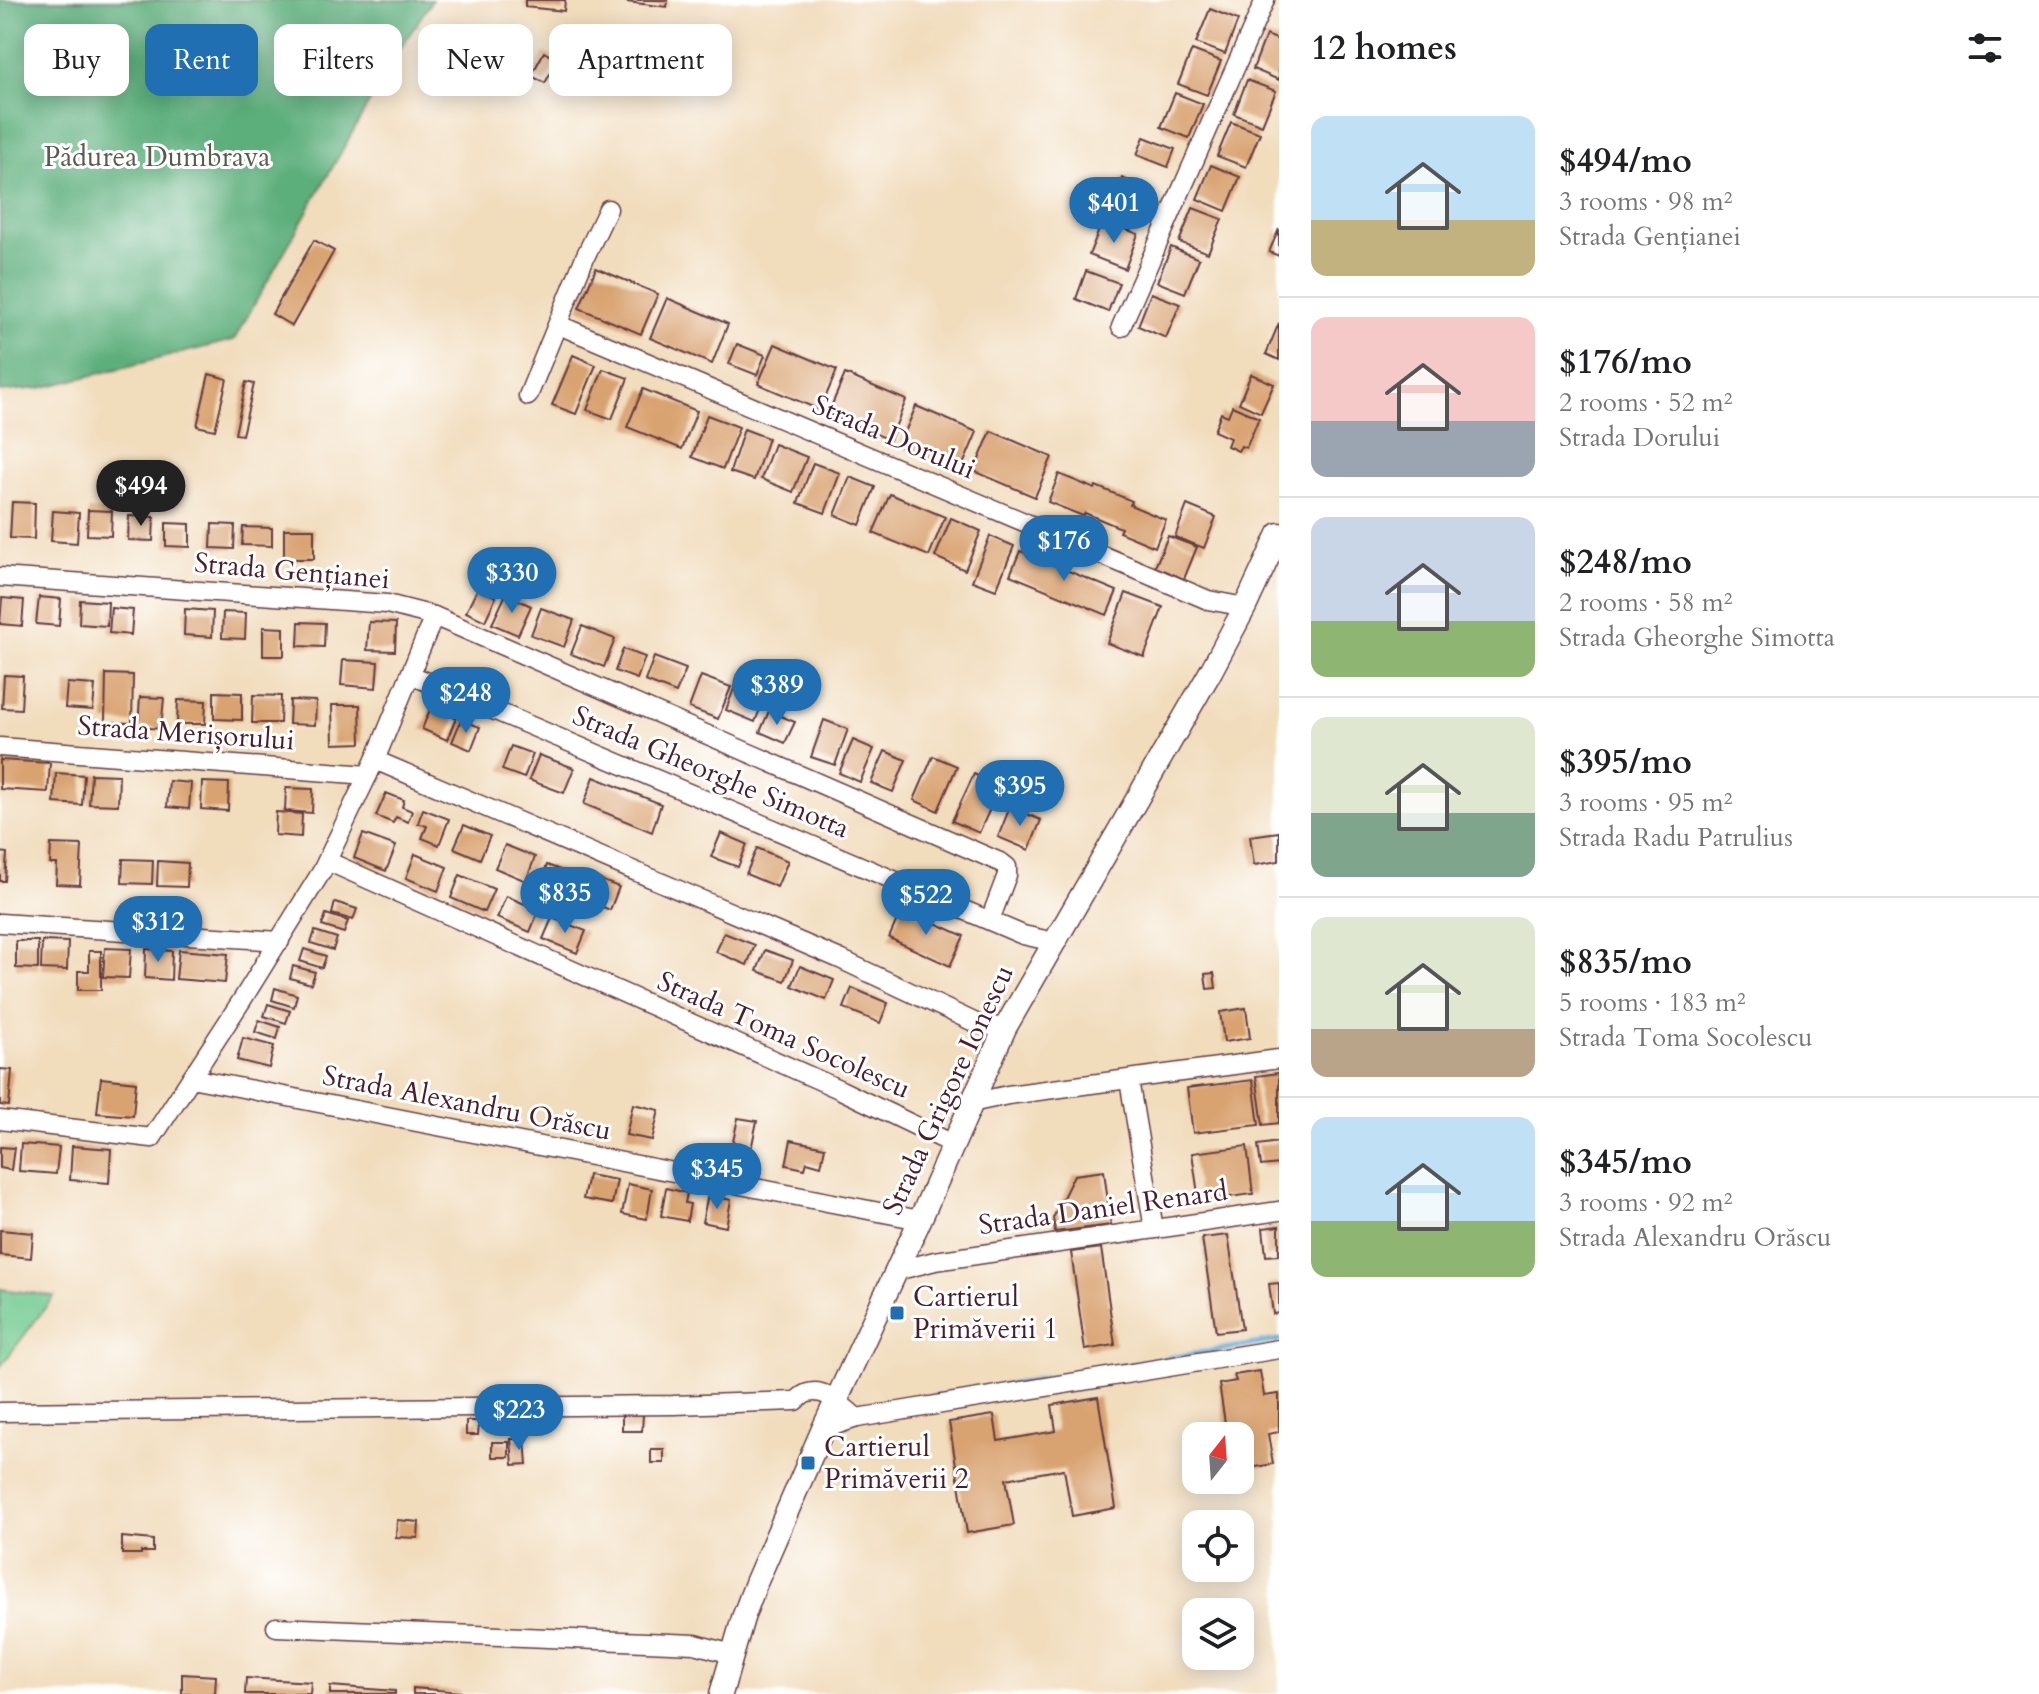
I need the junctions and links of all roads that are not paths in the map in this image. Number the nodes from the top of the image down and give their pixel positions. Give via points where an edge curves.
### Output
1 (1265, 0) edge
2 (608, 209) dead end
3 (559, 325) junction
4 (1121, 327) dead end
5 (528, 396) dead end
6 (1279, 534) edge
7 (0, 577) edge
8 (1208, 600) junction
9 (1245, 607) junction
10 (434, 616) junction
11 (1234, 628) junction
12 (411, 675) junction
13 (0, 747) edge
14 (372, 768) junction
15 (327, 861) junction
16 (990, 920) junction
17 (0, 923) edge
18 (280, 941) junction
19 (1048, 951) junction
20 (1001, 1037) junction
21 (1279, 1059) edge
22 (983, 1075) junction
23 (191, 1078) junction
24 (1129, 1080) junction
25 (1008, 1095) junction
26 (971, 1103) junction
27 (0, 1120) edge
28 (953, 1144) junction
29 (1279, 1211) edge
30 (920, 1220) junction
31 (1154, 1229) junction
32 (907, 1247) junction
33 (935, 1261) junction
34 (896, 1271) junction
35 (1279, 1349) edge
36 (836, 1401) junction
37 (0, 1412) edge
38 (857, 1418) junction
39 (823, 1429) junction
40 (276, 1627) dead end
41 (732, 1654) junction
42 (721, 1694) edge

1 - 4 street
2 - 3 street
3 - 5 street
3 - 8 street, Strada Dorului
6 - 9 main road, Strada Grigore Ionescu
7 - 10 street, Strada Gențianei via 387,604
8 - 9 street, Strada Dorului
8 - 11 street, Strada Dorului
9 - 11 main road, Strada Grigore Ionescu
10 - 12 street
10 - 16 street, Strada Gențianei via 1002,863 1007,875
11 - 19 main road, Strada Grigore Ionescu
12 - 14 street
12 - 16 street, Strada Gheorghe Simotta
13 - 14 street, Strada Merișorului
14 - 15 street
14 - 20 street, Strada Merișorului via 840,959
15 - 18 street
15 - 28 street, Strada Toma Socolescu
16 - 19 street, Strada Gheorghe Simotta
17 - 18 street
18 - 23 street
19 - 20 main road, Strada Grigore Ionescu
20 - 22 main road, Strada Grigore Ionescu
21 - 24 street
22 - 25 street
22 - 26 main road, Strada Grigore Ionescu
23 - 27 street via 152,1138
23 - 30 street, Strada Alexandru Orăscu
24 - 25 street
24 - 31 street
25 - 26 street
26 - 28 main road, Strada Grigore Ionescu
28 - 30 main road, Strada Grigore Ionescu
29 - 31 street, Strada Daniel Renard
30 - 32 main road, Strada Grigore Ionescu
31 - 33 street, Strada Daniel Renard
32 - 33 street
32 - 34 main road, Strada Grigore Ionescu
33 - 34 street, Strada Daniel Renard
34 - 36 main road, Strada Grigore Ionescu
35 - 38 street
36 - 37 street via 808,1393 796,1401 673,1405
36 - 38 street
36 - 39 main road, Strada Grigore Ionescu
38 - 39 street
39 - 41 main road, Strada Grigore Ionescu via 756,1583
40 - 41 street via 695,1644
41 - 42 main road, Strada Grigore Ionescu

